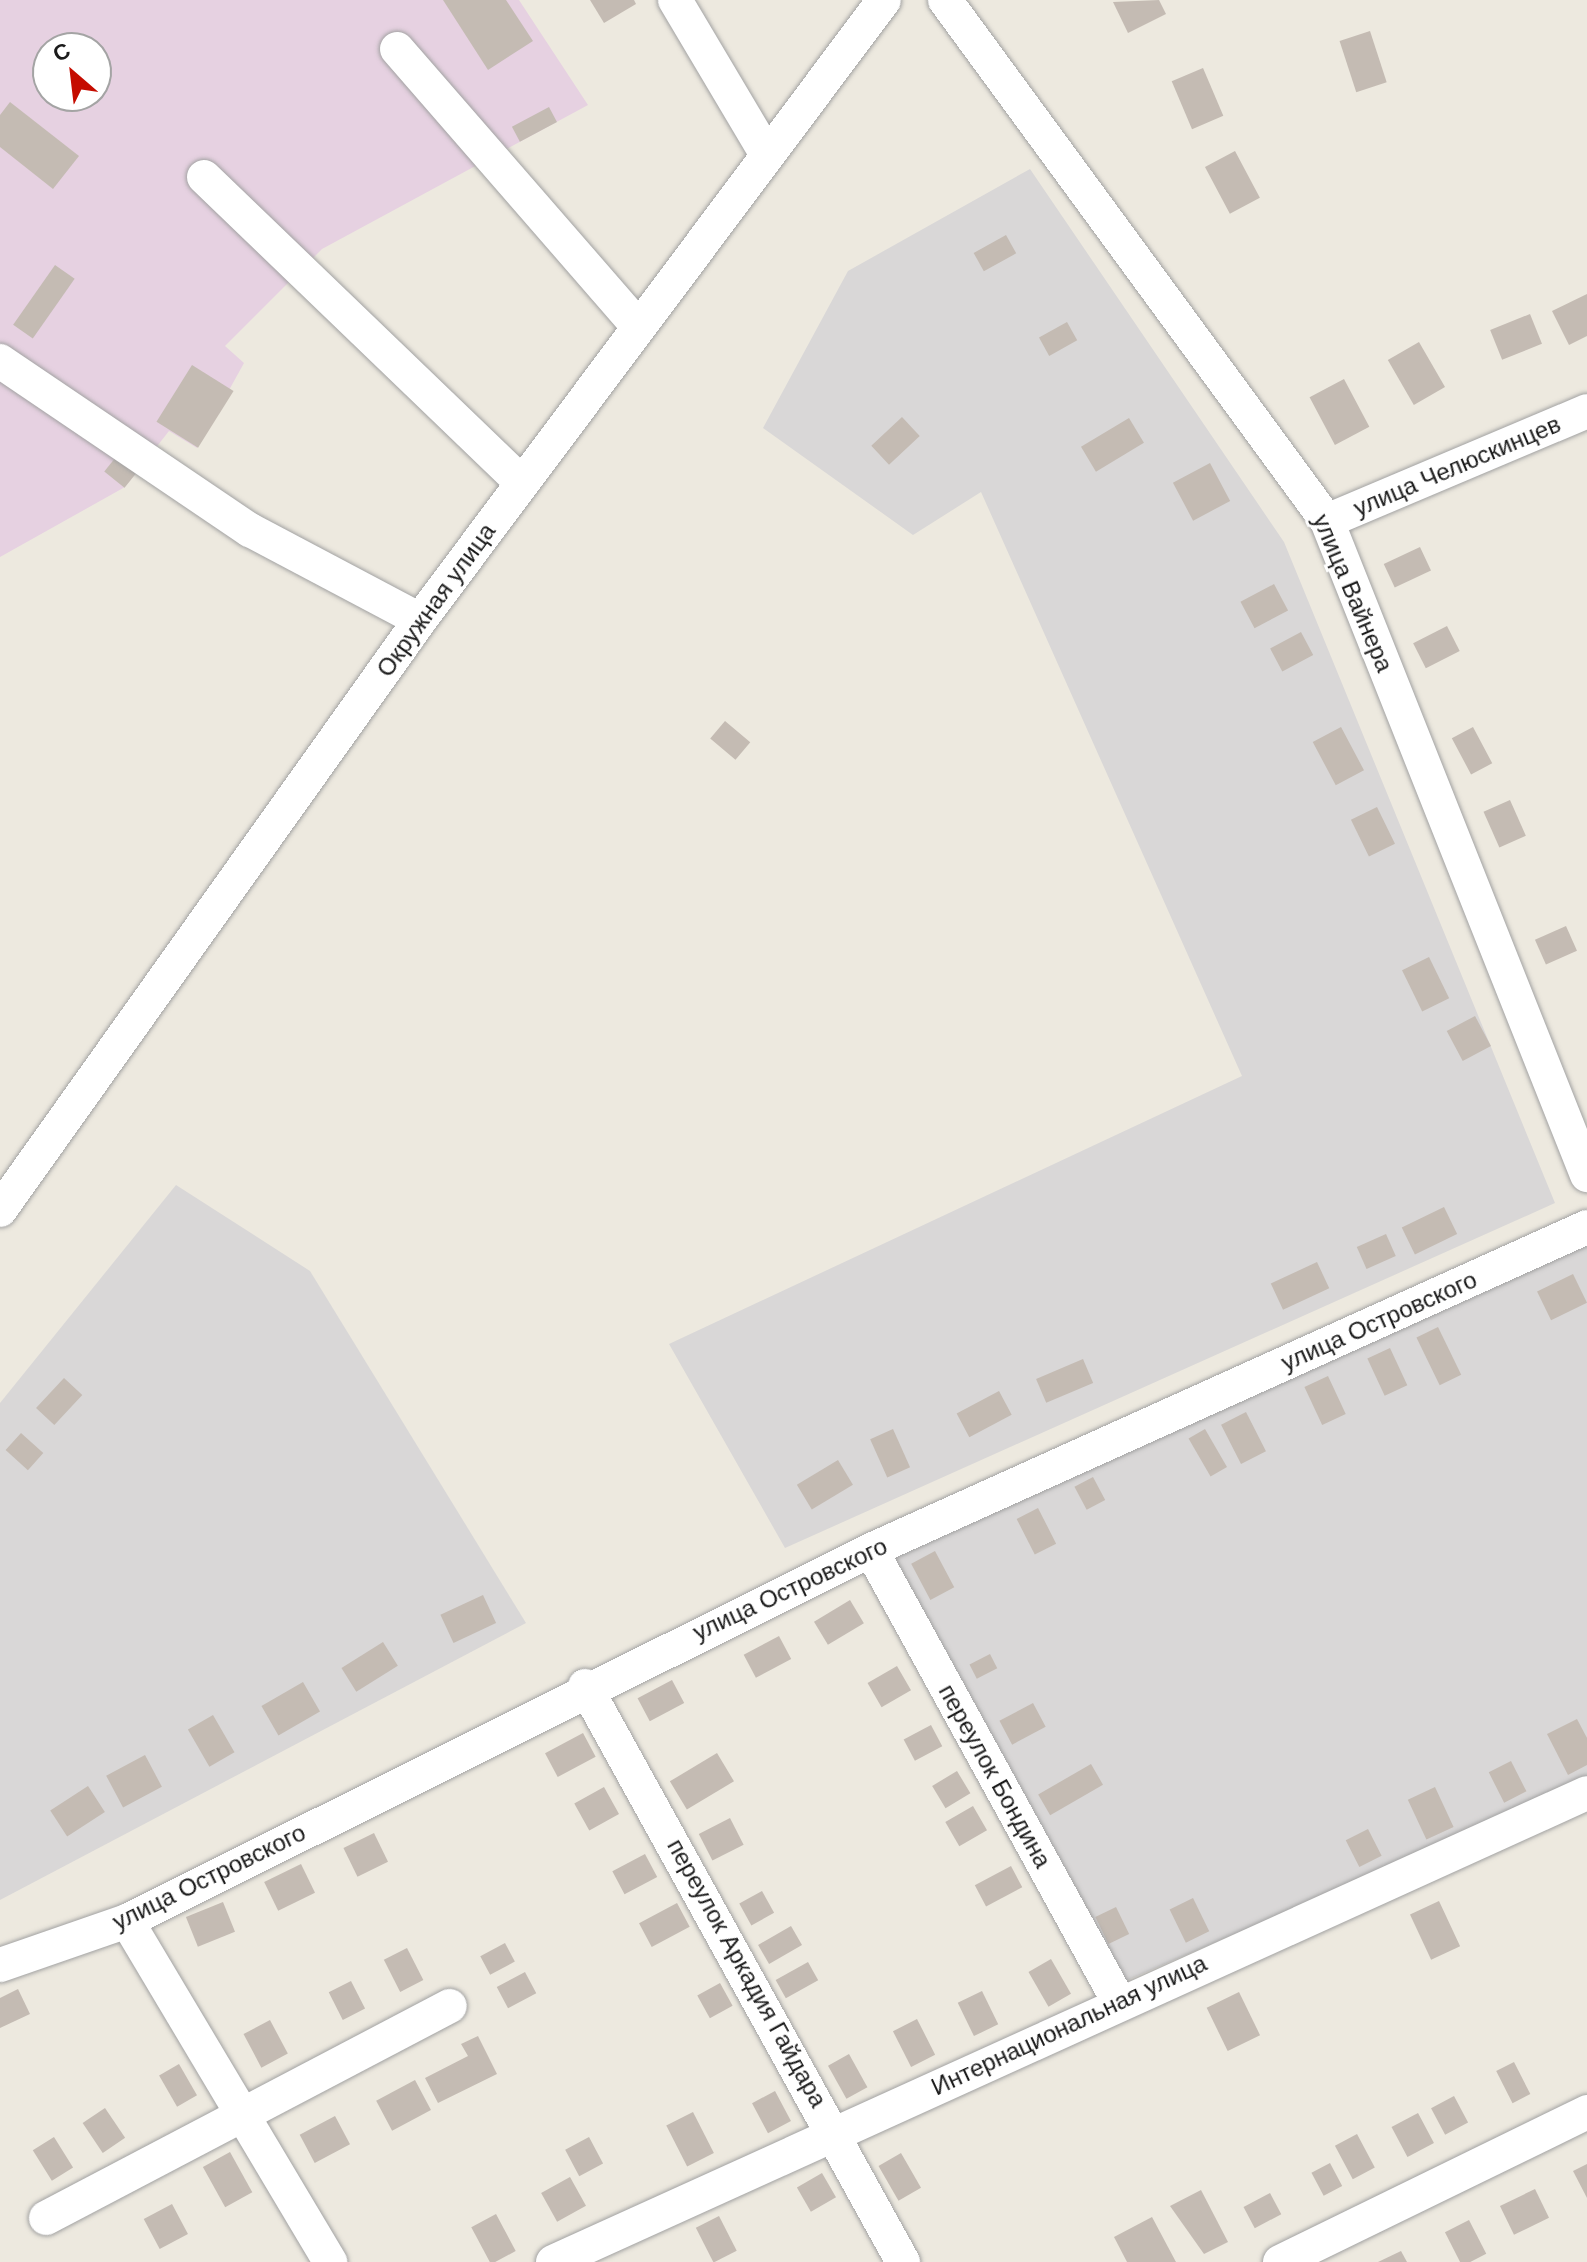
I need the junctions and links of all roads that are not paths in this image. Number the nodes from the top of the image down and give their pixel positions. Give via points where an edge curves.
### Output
1 (675, 0) edge
2 (884, 0) edge
3 (945, 0) edge
4 (397, 49) dead end
5 (767, 155) junction
6 (204, 177) dead end
7 (638, 326) junction
8 (0, 361) edge
9 (1587, 411) edge
10 (522, 483) junction
11 (1327, 521) junction
12 (420, 620) junction
13 (1587, 1175) edge
14 (0, 1210) edge
15 (1587, 1227) edge
16 (871, 1550) junction
17 (585, 1686) junction
18 (1587, 1793) edge
19 (127, 1921) junction
20 (0, 1965) edge
21 (1119, 2002) junction
22 (450, 2006) dead end
23 (1587, 2112) edge
24 (242, 2115) junction
25 (837, 2132) junction
26 (46, 2218) dead end
27 (330, 2262) edge
28 (553, 2262) edge
29 (903, 2262) edge
30 (1280, 2262) edge

1 - 5 street
2 - 5 street, Окружная улица
3 - 11 street, улица Вайнера
4 - 7 street
5 - 7 street, Окружная улица
6 - 10 street
7 - 10 street, Окружная улица
8 - 12 street via 250,530
9 - 11 street, улица Челюскинцев
10 - 12 street, Окружная улица
11 - 13 street, улица Вайнера
12 - 14 street, Окружная улица
15 - 16 street, улица Островского
16 - 17 street, улица Островского
16 - 21 street, переулок Бондина
17 - 19 street, улица Островского
17 - 25 street, переулок Аркадия Гайдара
18 - 21 street, Интернациональная улица
19 - 20 street, улица Островского
19 - 24 street
21 - 25 street, Интернациональная улица
22 - 24 street
23 - 30 street
24 - 26 street
24 - 27 street
25 - 28 street, Интернациональная улица
25 - 29 street, переулок Аркадия Гайдара

